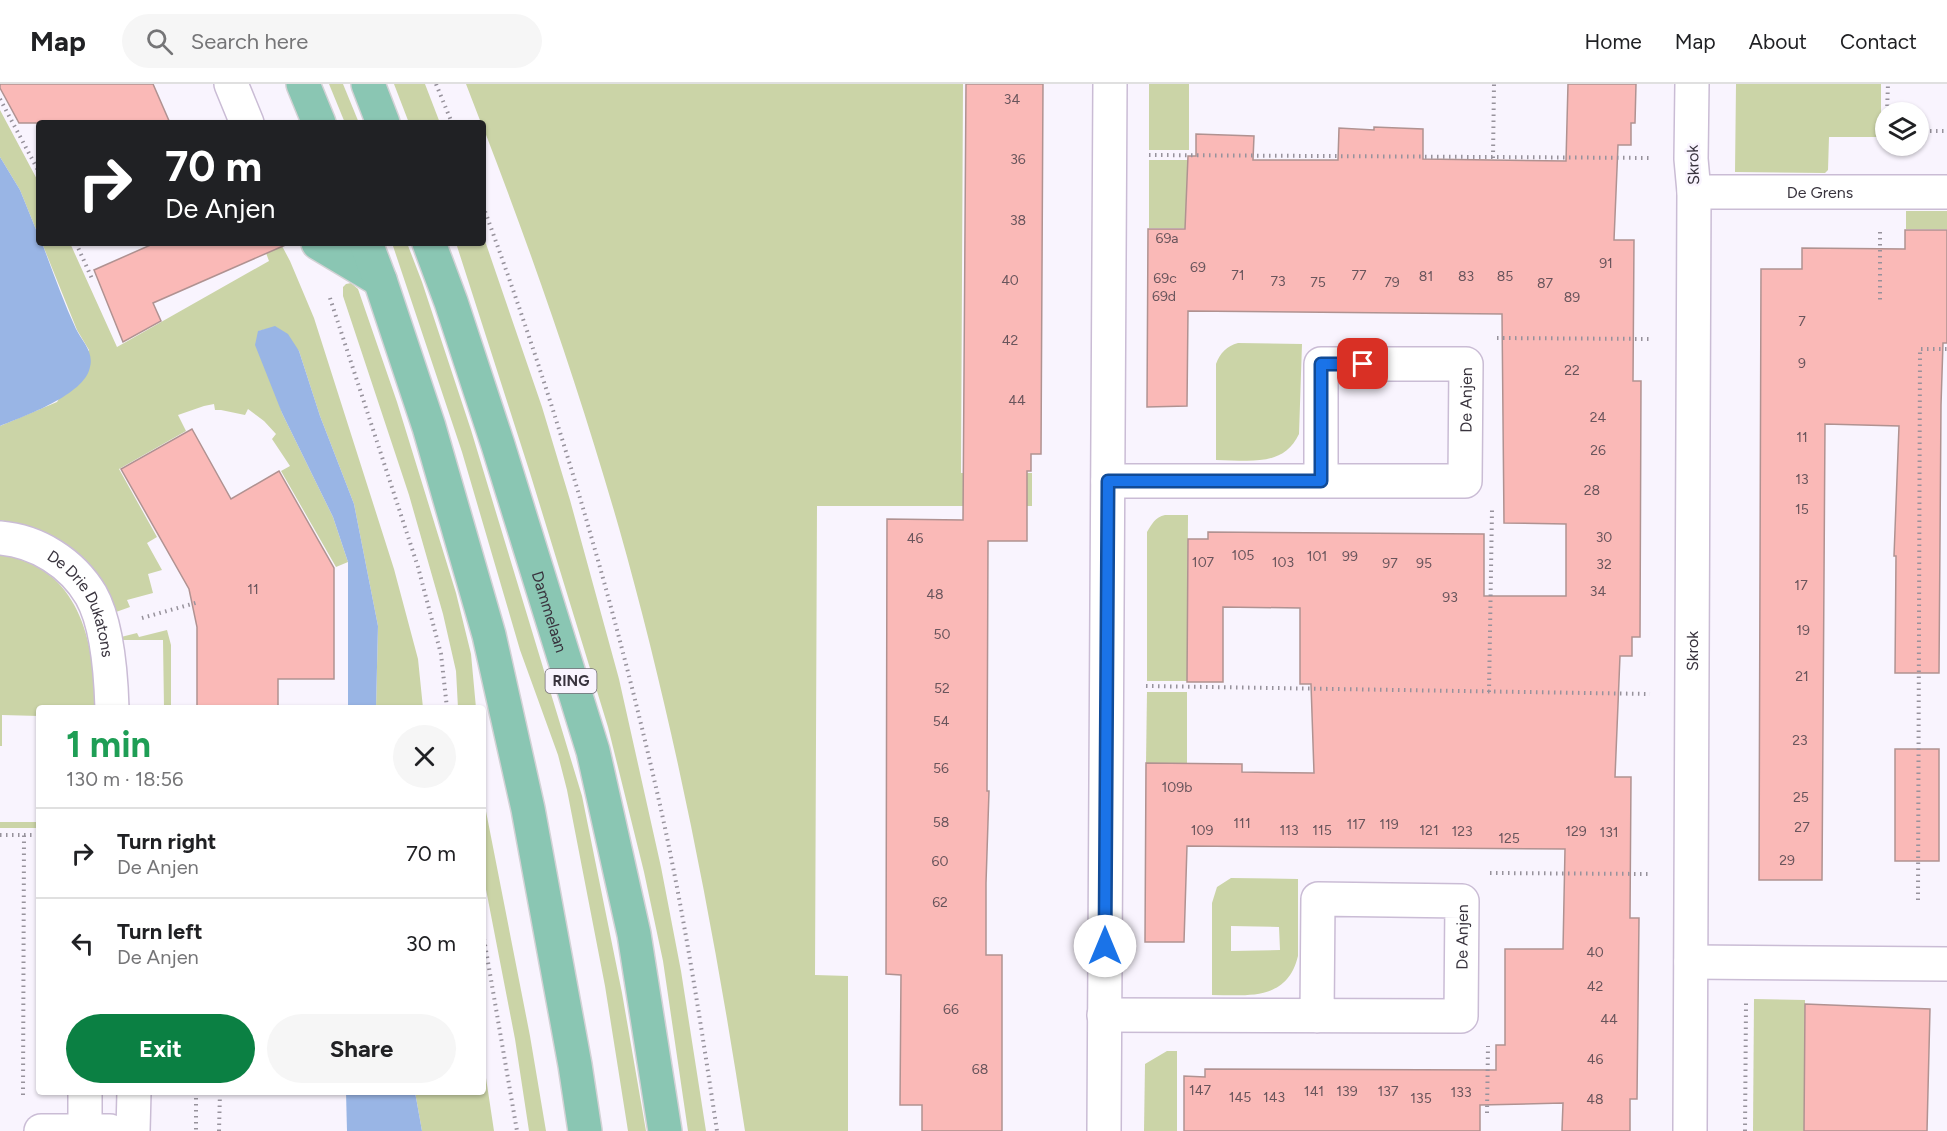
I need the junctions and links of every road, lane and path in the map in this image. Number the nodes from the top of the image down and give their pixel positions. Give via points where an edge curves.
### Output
1 (231, 84) edge
2 (303, 84) edge
3 (368, 84) edge
4 (436, 84) edge
5 (1110, 84) edge
6 (1494, 84) edge
7 (1692, 84) edge
8 (1888, 84) edge
9 (0, 99) edge
10 (1887, 102) edge
11 (246, 120) edge
12 (318, 120) edge
13 (382, 120) edge
14 (451, 120) edge
15 (1929, 131) edge
16 (1947, 131) edge
17 (1138, 155) dead end
18 (1493, 158) junction
19 (1653, 158) dead end
20 (36, 166) edge
21 (1694, 192) junction
22 (1880, 192) junction
23 (1947, 192) edge
24 (486, 214) edge
25 (77, 246) edge
26 (323, 246) edge
27 (367, 246) edge
28 (430, 246) edge
29 (380, 280) junction
30 (93, 281) dead end
31 (330, 295) dead end
32 (1880, 301) dead end
33 (1495, 338) dead end
34 (1652, 339) dead end
35 (1947, 349) edge
36 (1108, 481) junction
37 (1321, 481) junction
38 (1492, 510) dead end
39 (0, 538) edge
40 (199, 602) dead end
41 (103, 628) junction
42 (1136, 686) dead end
43 (1489, 692) junction
44 (1650, 694) dead end
45 (112, 705) edge
46 (447, 705) edge
47 (0, 835) edge
48 (24, 835) junction
49 (36, 835) edge
50 (1490, 873) dead end
51 (1648, 874) dead end
52 (1918, 900) dead end
53 (486, 950) edge
54 (1691, 962) junction
55 (1947, 964) edge
56 (1746, 993) dead end
57 (1104, 1016) junction
58 (1317, 1016) junction
59 (1488, 1046) dead end
60 (85, 1095) edge
61 (134, 1095) edge
62 (196, 1095) edge
63 (220, 1095) edge
64 (1487, 1113) dead end
65 (32, 1119) edge
66 (85, 1131) edge
67 (110, 1131) edge
68 (133, 1131) edge
69 (196, 1131) edge
70 (219, 1131) edge
71 (517, 1131) edge
72 (585, 1131) edge
73 (665, 1131) edge
74 (717, 1131) edge
75 (1104, 1131) edge
76 (1690, 1131) edge
77 (1745, 1131) edge

1 - 11 street
2 - 12 main road
3 - 13 main road
4 - 14 path
5 - 36 street
6 - 18 path
7 - 21 street, Skrok
8 - 10 path
9 - 20 path
15 - 16 path
17 - 18 path
18 - 19 path
21 - 22 street, De Grens
21 - 54 street, Skrok
22 - 23 street, De Grens
22 - 32 path
24 - 74 path via 568,457 617,631 662,815
25 - 30 path
26 - 29 main road
27 - 29 main road
28 - 73 main road, Dammelaan / RING via 498,445 593,751 634,934
29 - 72 main road via 429,427 489,635 530,820
31 - 46 path via 418,567 441,654
33 - 34 path
35 - 52 path via 1920,349
36 - 37 street, De Anjen
36 - 57 street
37 - 37 street, De Anjen via 1465,481 1466,364 1321,364
38 - 43 path
39 - 41 street, De Drie Dukatons via 31,545 63,563 92,597
40 - 41 path
41 - 45 street, De Drie Dukatons
42 - 43 path
43 - 44 path
47 - 48 path
48 - 49 path
48 - 65 path
50 - 51 path
53 - 71 path
54 - 55 street
54 - 76 street, Skrok
56 - 77 path
57 - 58 street, De Anjen
57 - 75 street
58 - 58 street, De Anjen via 1461,1016 1462,901 1318,899
59 - 64 path
60 - 66 street
61 - 68 street
62 - 69 path
63 - 70 path
65 - 66 street
66 - 67 street

